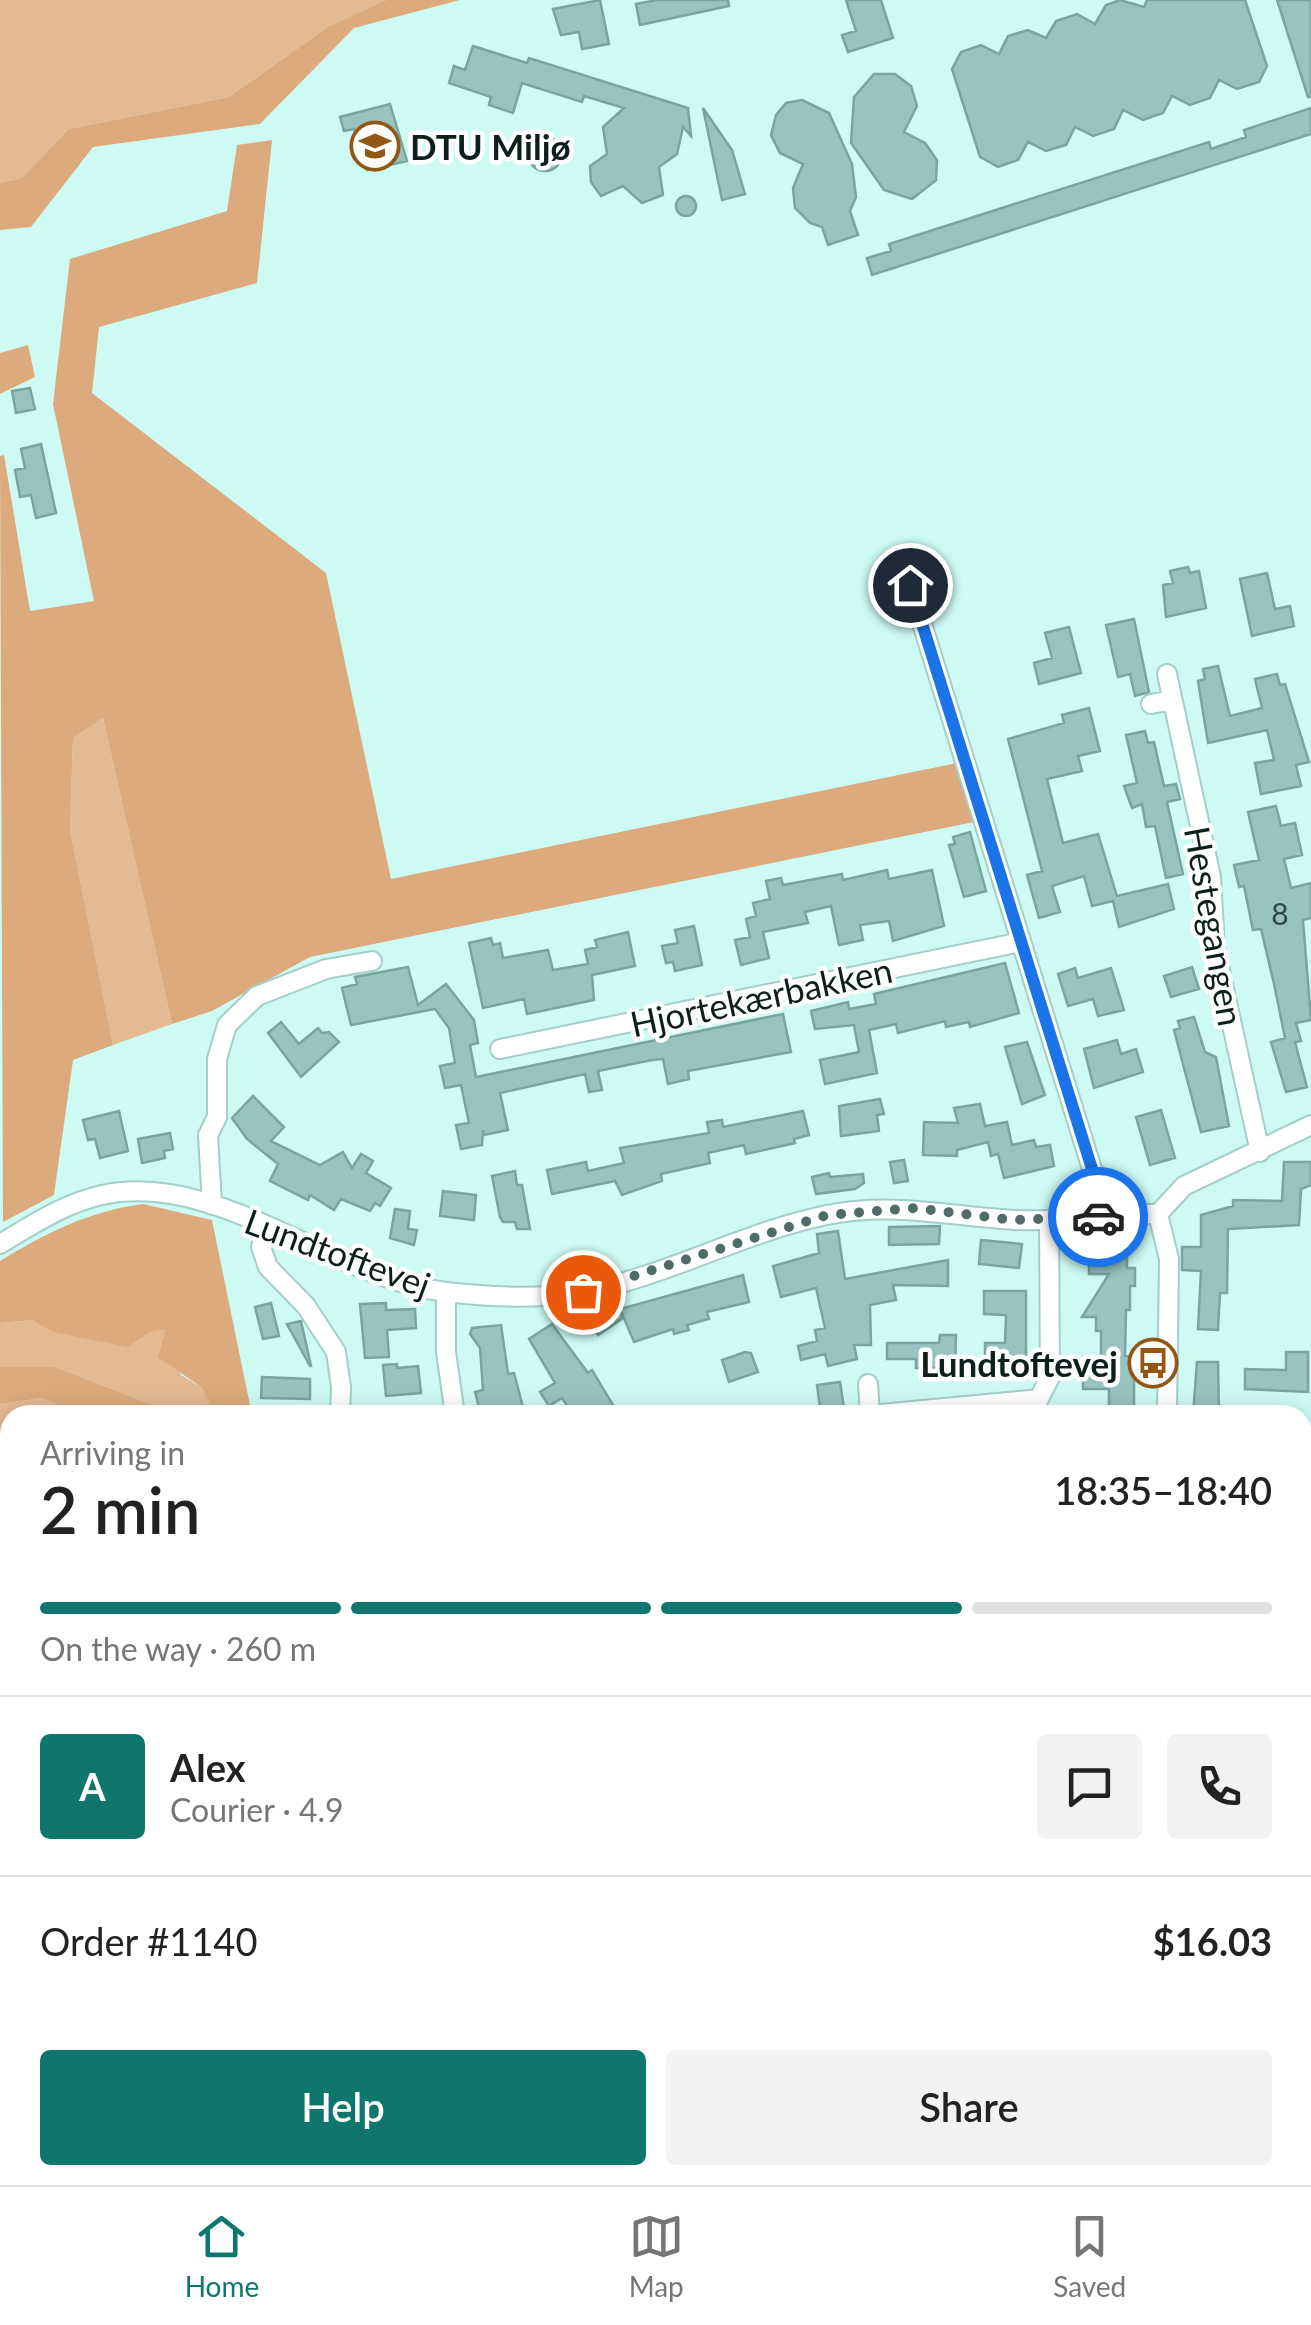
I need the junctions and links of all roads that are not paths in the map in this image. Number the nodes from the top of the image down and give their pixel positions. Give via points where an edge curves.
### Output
1 (910, 585) dead end
2 (1166, 674) dead end
3 (1172, 700) junction
4 (1151, 704) dead end
5 (1021, 942) junction
6 (372, 961) dead end
7 (500, 1050) dead end
8 (1311, 1125) edge
9 (1260, 1152) junction
10 (212, 1205) junction
11 (1158, 1214) junction
12 (1107, 1217) junction
13 (1049, 1220) junction
14 (266, 1228) junction
15 (0, 1244) edge
16 (446, 1292) junction
17 (868, 1384) dead end
18 (341, 1405) edge
19 (454, 1405) edge
20 (869, 1405) edge
21 (976, 1405) edge
22 (1166, 1405) edge

1 - 5 street
2 - 3 street, Hestegangen
3 - 4 street
3 - 9 street, Hestegangen via 1211,877 1215,948
5 - 7 street, Hjortekærbakken
5 - 12 street
6 - 10 street via 326,969 257,996 227,1025 208,1135
8 - 9 street
9 - 11 street via 1184,1186
10 - 14 street, Lundtoftevej
10 - 15 street, Lundtoftevej via 162,1194 108,1194 50,1214
11 - 12 street, Lundtoftevej
11 - 22 street via 1168,1260
12 - 13 street, Lundtoftevej
13 - 16 street, Lundtoftevej via 872,1209 780,1228 583,1292
13 - 21 street via 1050,1377 1039,1399
14 - 16 street, Lundtoftevej via 376,1274
14 - 18 street via 268,1267 306,1306 336,1352
16 - 19 street
17 - 20 street

